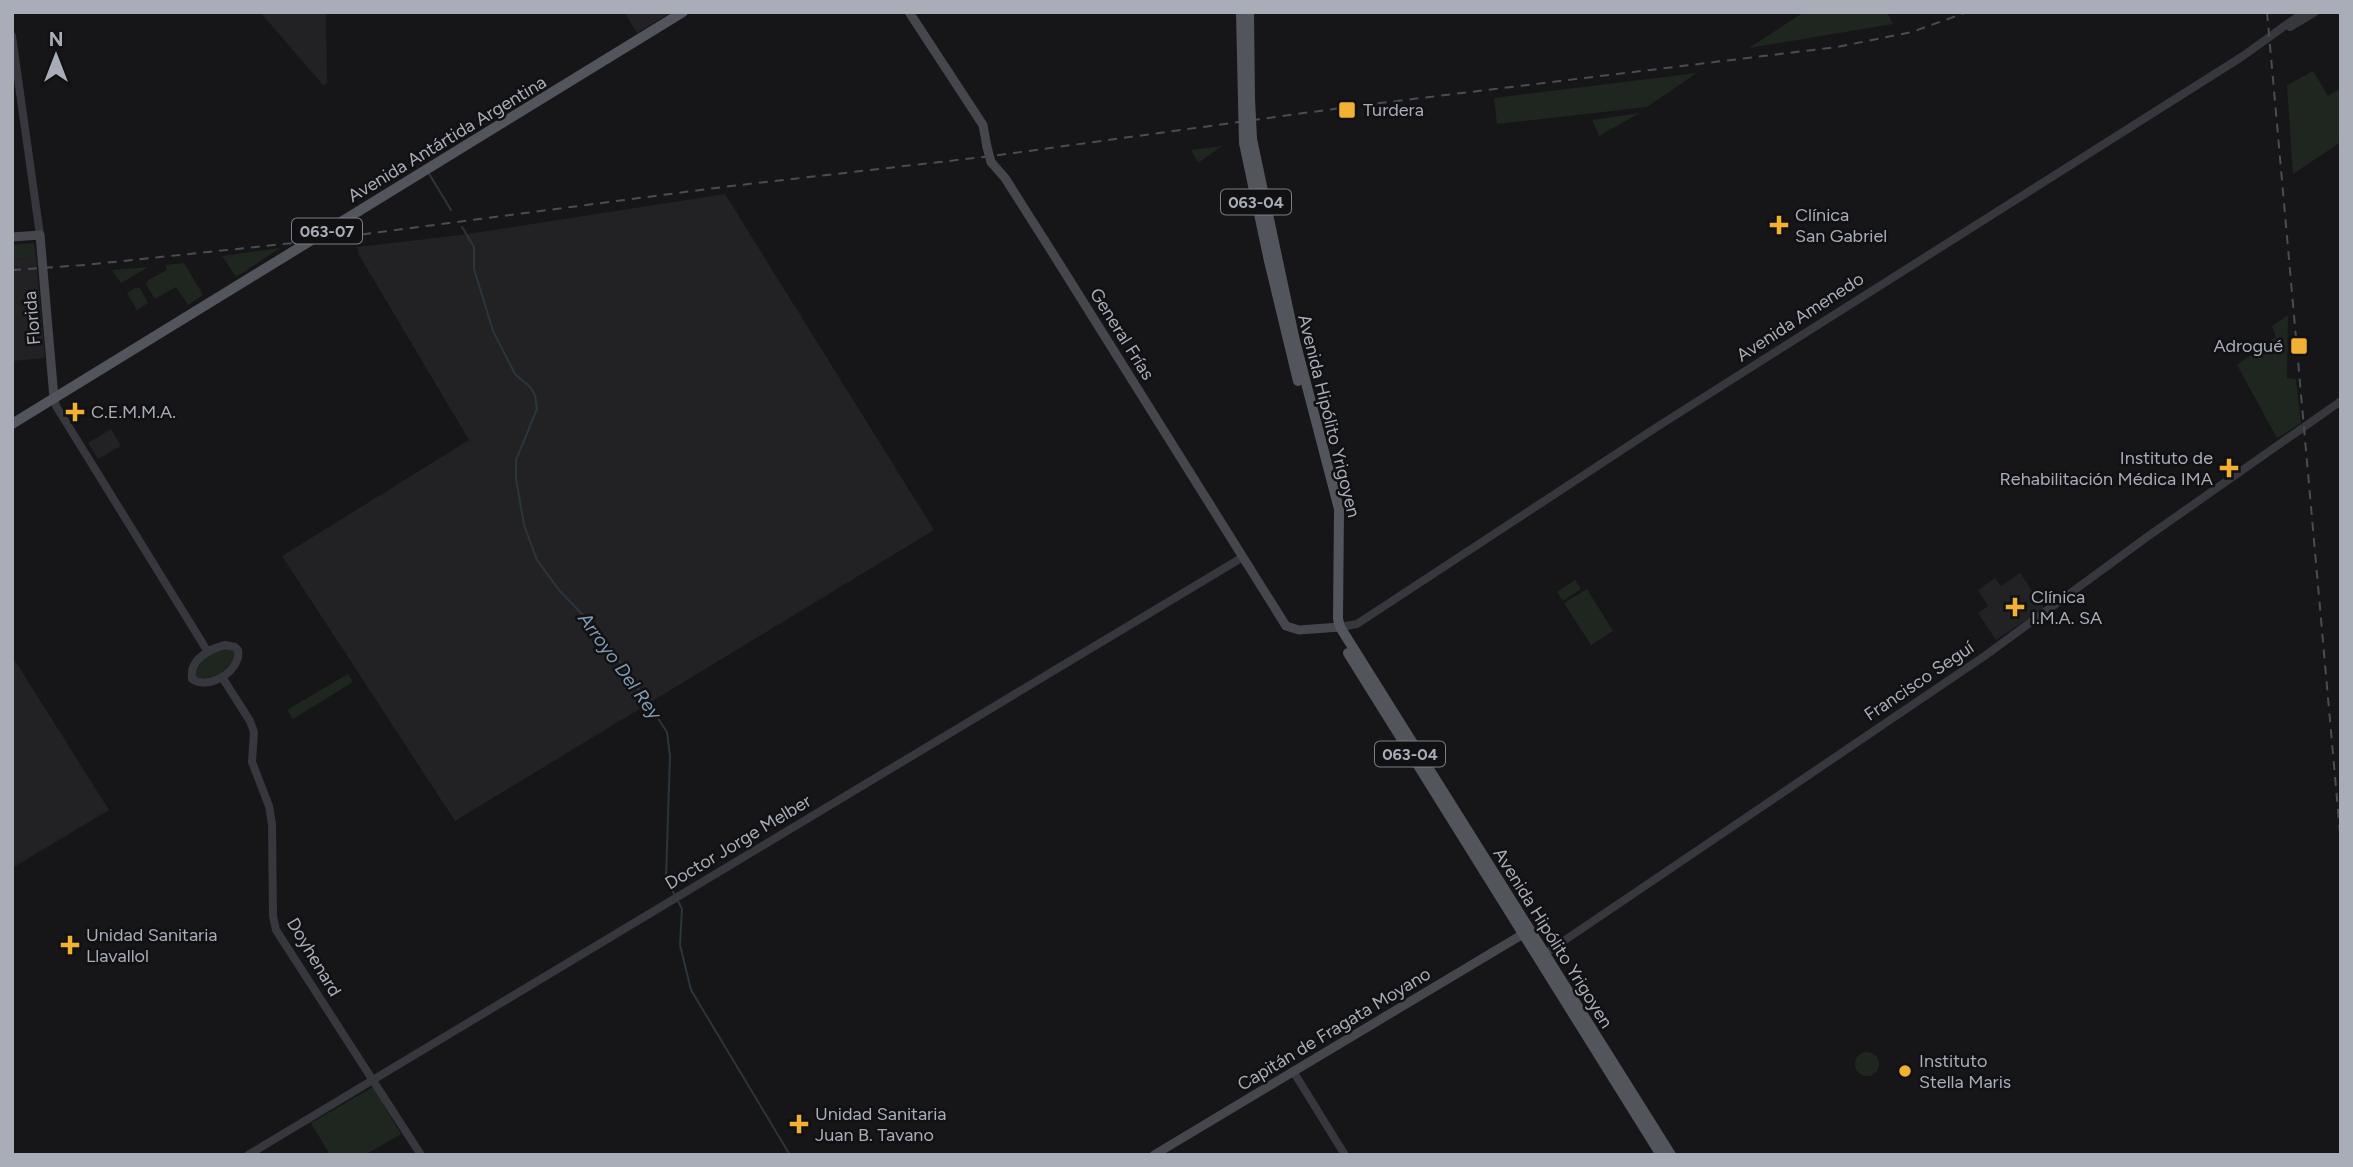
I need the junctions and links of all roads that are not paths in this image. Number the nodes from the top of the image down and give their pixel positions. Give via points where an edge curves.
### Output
1 (683, 12) edge
2 (909, 12) edge
3 (1241, 12) edge
4 (1249, 12) edge
5 (2304, 12) edge
6 (2315, 12) edge
7 (2277, 33) junction
8 (12, 36) edge
9 (1247, 101) junction
10 (40, 235) junction
11 (12, 237) edge
12 (54, 398) junction
13 (2341, 401) edge
14 (12, 424) edge
15 (1243, 557) junction
16 (1337, 627) junction
17 (208, 652) junction
18 (222, 677) junction
19 (1526, 932) junction
20 (1541, 956) junction
21 (1293, 1071) junction
22 (373, 1080) junction
23 (248, 1155) edge
24 (421, 1155) edge
25 (1154, 1155) edge
26 (1345, 1155) edge
27 (1661, 1155) edge
28 (1671, 1155) edge

1 - 12 main road, Avenida Antártida Argentina / 063-07
2 - 15 main road, General Frías, bridge via 983,125 991,162
3 - 9 main road, Avenida Hipólito Yrigoyen / 063-04
4 - 9 main road, Avenida Hipólito Yrigoyen / 063-04
5 - 7 street, Avenida Amenedo
6 - 7 street, Avenida Amenedo
7 - 16 street, Avenida Amenedo via 1660,425 1357,624
8 - 10 street
9 - 16 main road, Avenida Hipólito Yrigoyen / 063-04, bridge via 1248,141 1339,509
10 - 11 main road
10 - 12 main road, Florida
12 - 14 main road, Avenida Antártida Argentina / 063-07
12 - 17 street
13 - 20 street, Francisco Seguí via 2030,624
15 - 16 main road, General Frías via 1286,626 1299,630
15 - 22 street, Doctor Jorge Melber
16 - 19 main road, Avenida Hipólito Yrigoyen / 063-04
17 - 18 street via 194,665 192,679 206,683
17 - 18 street via 225,645 238,650 236,663
18 - 22 street, Doyhenard via 254,732 252,762 272,824 276,930
19 - 20 main road, Avenida Hipólito Yrigoyen / 063-04
19 - 21 main road, Capitán de Fragata Moyano
20 - 27 main road, Avenida Hipólito Yrigoyen / 063-04
20 - 28 main road, Avenida Hipólito Yrigoyen / 063-04
21 - 25 main road, Capitán de Fragata Moyano
21 - 26 street
22 - 23 street, Doctor Jorge Melber
22 - 24 street, Doyhenard

